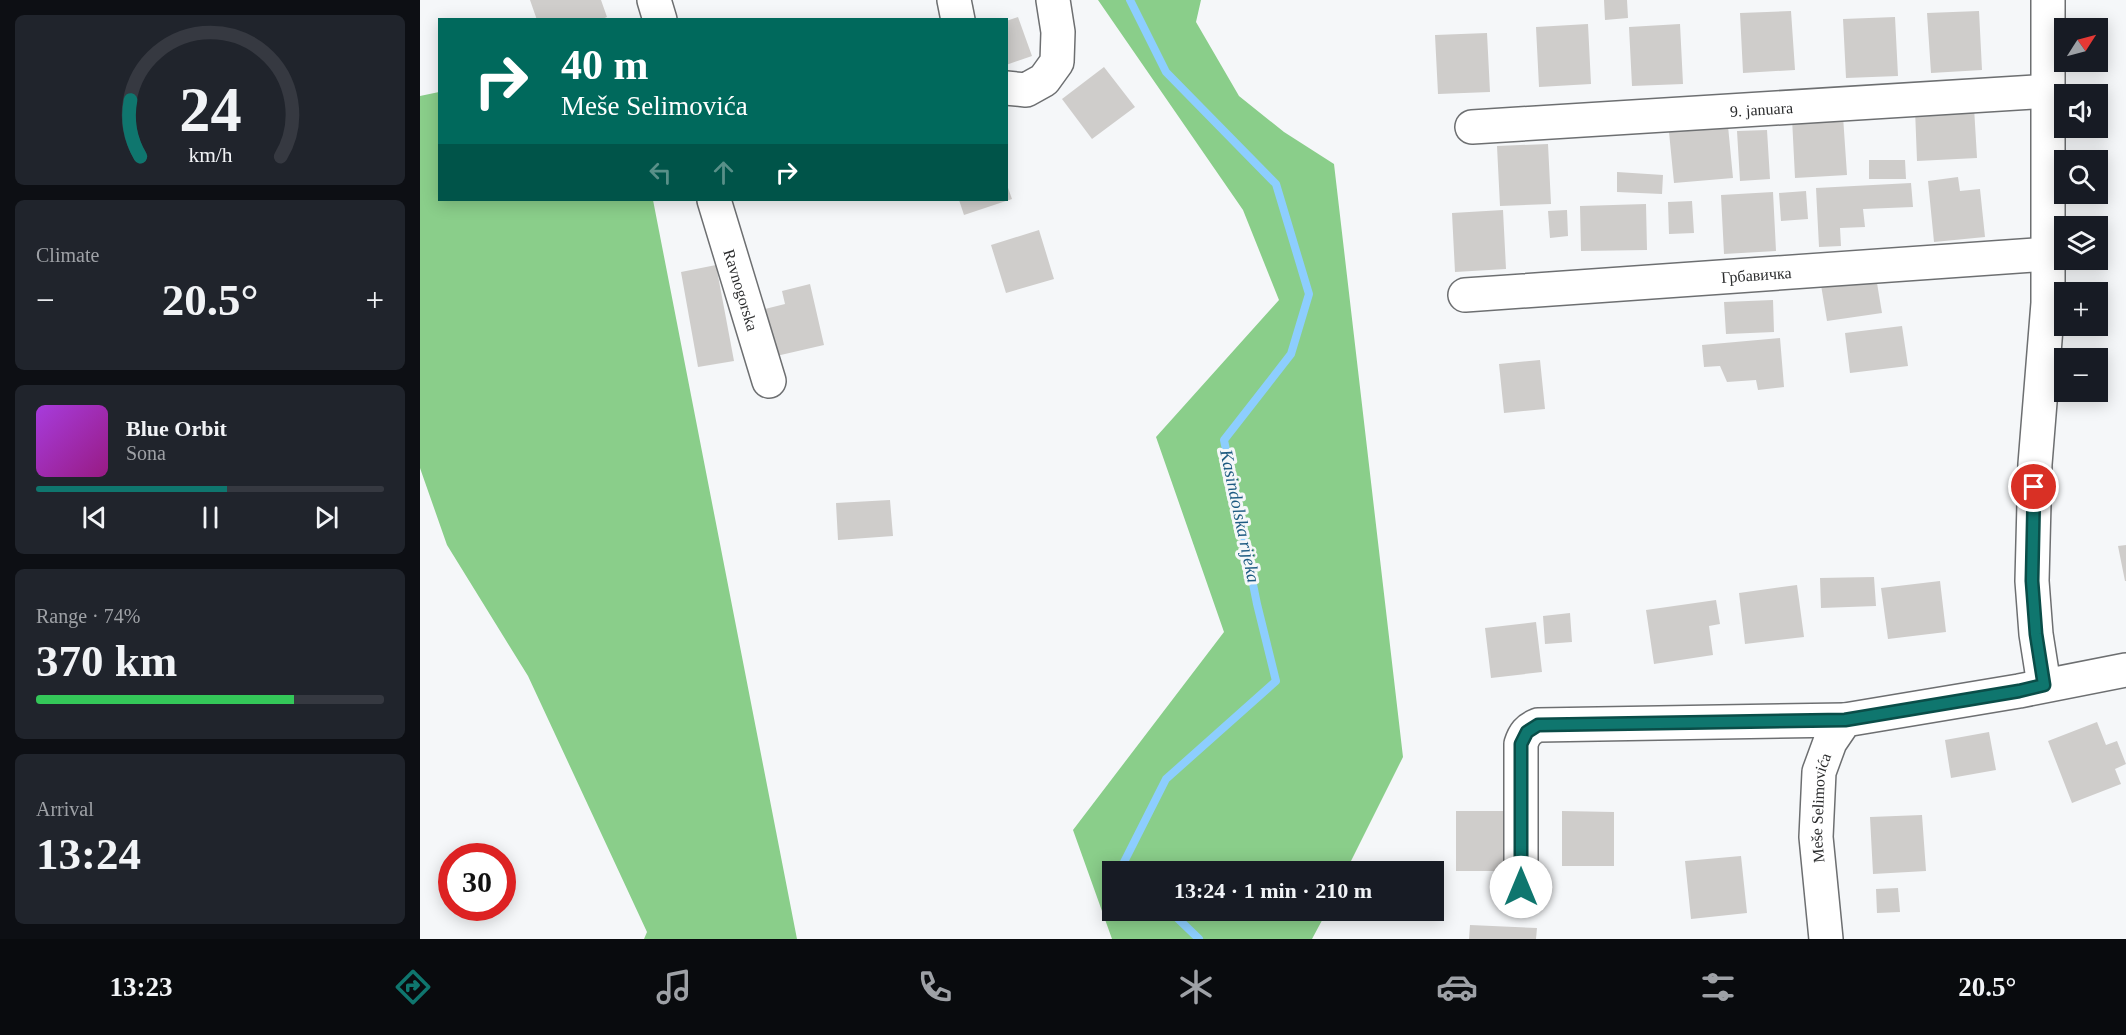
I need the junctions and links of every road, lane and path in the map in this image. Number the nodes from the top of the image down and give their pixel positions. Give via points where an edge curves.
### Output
1 (654, 0) edge
2 (954, 0) edge
3 (1053, 0) edge
4 (2048, 0) edge
5 (659, 18) edge
6 (958, 18) edge
7 (1008, 88) edge
8 (2049, 91) junction
9 (1472, 127) dead end
10 (714, 201) edge
11 (2048, 254) junction
12 (1465, 295) dead end
13 (769, 381) dead end
14 (2126, 670) edge
15 (2044, 685) junction
16 (1845, 720) junction
17 (1521, 887) dead end
18 (1826, 939) edge

1 - 5 street
2 - 6 street
3 - 7 street via 1057,62 1044,80 1026,90
4 - 8 street
8 - 9 street, 9. januara
8 - 11 street
10 - 13 street, Ravnogorska
11 - 12 street, Грбавичка
11 - 15 street via 2032,581
14 - 15 street
15 - 16 street
16 - 17 street via 1532,728 1521,744
16 - 18 street, Meše Selimovića via 1830,742 1819,772 1816,837

